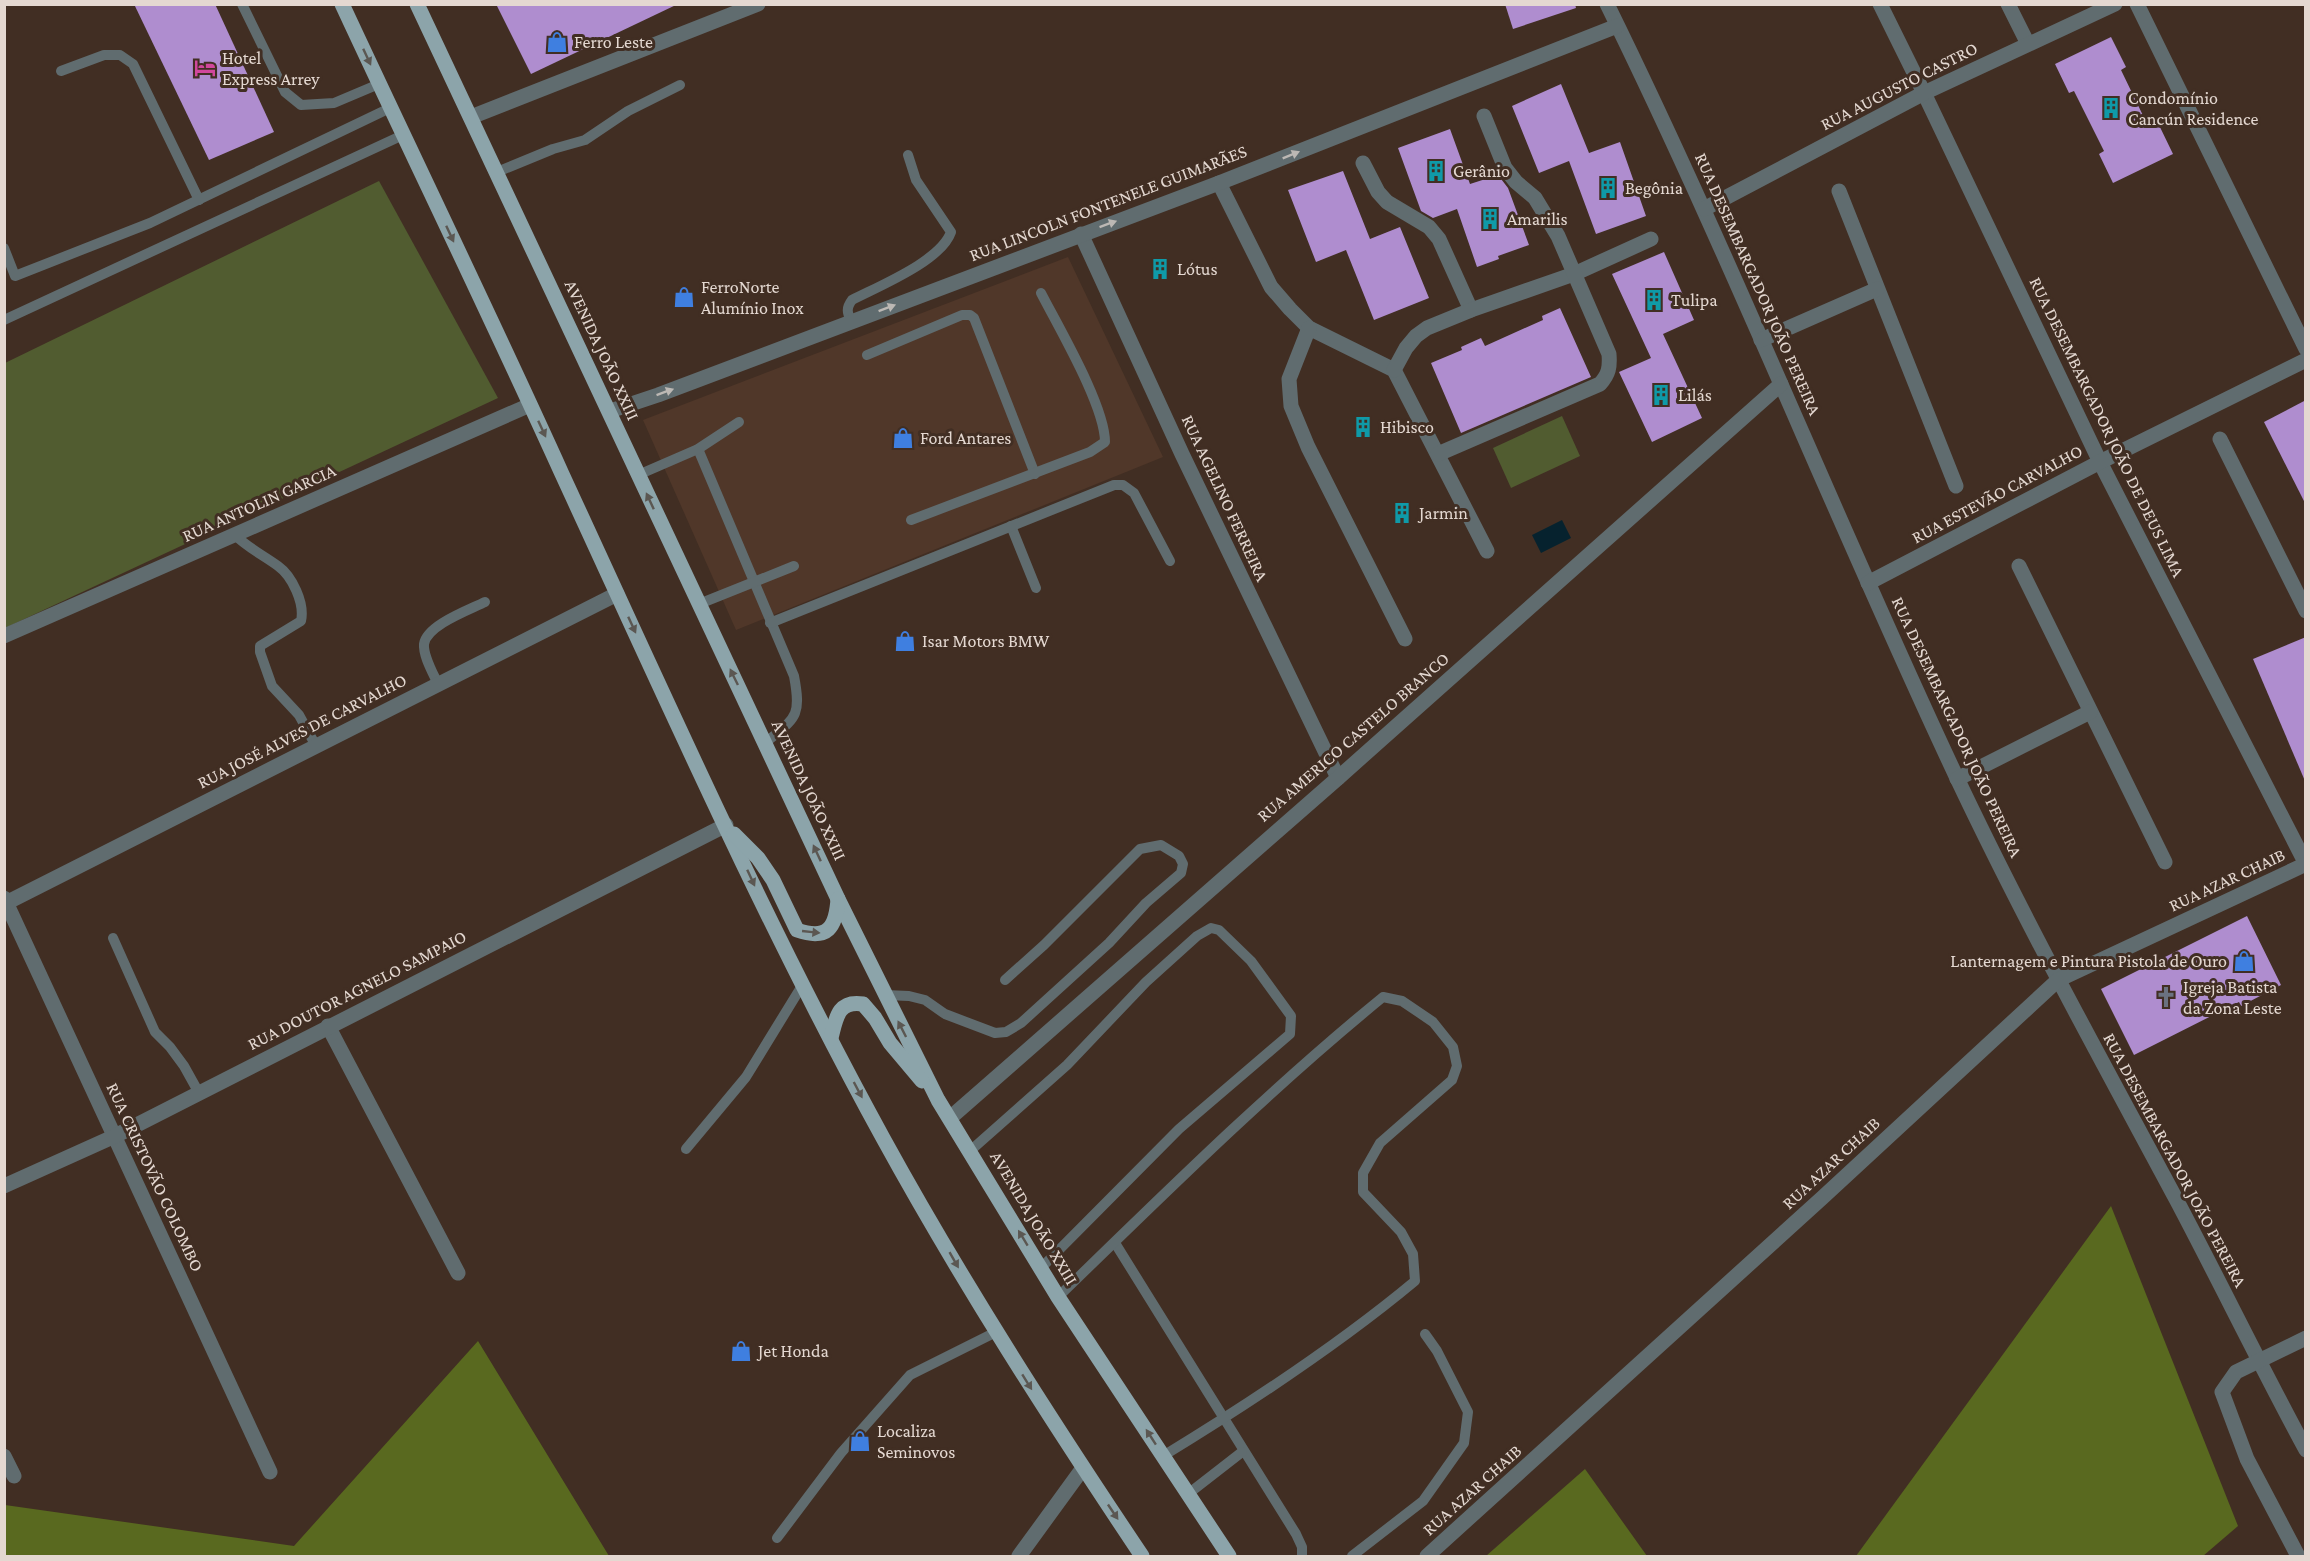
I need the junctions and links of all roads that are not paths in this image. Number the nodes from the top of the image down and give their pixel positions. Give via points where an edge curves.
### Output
1 (242, 4) edge
2 (342, 4) edge
3 (417, 4) edge
4 (758, 4) edge
5 (1607, 4) edge
6 (1880, 4) edge
7 (2008, 4) edge
8 (2115, 4) edge
9 (2137, 4) edge
10 (1617, 26) junction
11 (2028, 44) junction
12 (61, 71) dead end
13 (379, 84) junction
14 (680, 85) dead end
15 (1924, 93) junction
16 (390, 108) junction
17 (1484, 116) dead end
18 (471, 117) junction
19 (403, 135) junction
20 (908, 155) dead end
21 (1364, 163) dead end
22 (497, 172) junction
23 (1219, 183) junction
24 (1839, 191) dead end
25 (200, 200) junction
26 (1704, 209) junction
27 (1081, 234) junction
28 (1651, 239) dead end
29 (4, 248) edge
30 (1574, 274) junction
31 (15, 276) junction
32 (4, 281) edge
33 (1877, 289) junction
34 (1041, 293) dead end
35 (1471, 310) junction
36 (4, 320) edge
37 (851, 321) junction
38 (1309, 328) junction
39 (1761, 340) junction
40 (2306, 349) edge
41 (867, 355) dead end
42 (2306, 360) edge
43 (1394, 370) junction
44 (1781, 384) junction
45 (530, 405) junction
46 (610, 411) junction
47 (739, 422) dead end
48 (2220, 439) dead end
49 (698, 449) junction
50 (1438, 454) junction
51 (2100, 462) junction
52 (1035, 474) junction
53 (638, 476) junction
54 (1956, 486) dead end
55 (911, 520) dead end
56 (1011, 525) junction
57 (235, 535) junction
58 (1488, 551) dead end
59 (1170, 561) dead end
60 (794, 566) dead end
61 (2019, 566) dead end
62 (753, 582) junction
63 (1869, 583) junction
64 (1036, 588) dead end
65 (617, 594) junction
66 (485, 602) dead end
67 (699, 604) junction
68 (2304, 604) edge
69 (771, 623) junction
70 (4, 636) edge
71 (1405, 639) dead end
72 (438, 684) junction
73 (2090, 712) junction
74 (765, 743) junction
75 (316, 746) junction
76 (1338, 778) junction
77 (1958, 779) junction
78 (726, 825) junction
79 (2165, 862) dead end
80 (2306, 864) edge
81 (838, 898) junction
82 (5, 902) edge
83 (113, 938) dead end
84 (1005, 980) dead end
85 (2058, 980) junction
86 (803, 984) junction
87 (885, 994) junction
88 (328, 1026) junction
89 (831, 1038) junction
90 (199, 1093) junction
91 (938, 1100) junction
92 (950, 1118) junction
93 (115, 1136) junction
94 (686, 1149) dead end
95 (970, 1151) junction
96 (4, 1186) edge
97 (1115, 1243) junction
98 (1041, 1268) junction
99 (458, 1273) dead end
100 (1059, 1297) junction
101 (996, 1332) junction
102 (1425, 1334) dead end
103 (2306, 1338) edge
104 (2258, 1360) junction
105 (1224, 1419) junction
106 (2306, 1450) edge
107 (1242, 1452) junction
108 (4, 1456) edge
109 (1163, 1456) junction
110 (1083, 1468) junction
111 (270, 1472) dead end
112 (14, 1476) dead end
113 (1188, 1494) junction
114 (777, 1538) dead end
115 (1019, 1557) edge
116 (1142, 1557) edge
117 (1229, 1557) edge
118 (1302, 1557) edge
119 (1352, 1557) edge
120 (1426, 1557) edge
121 (2298, 1557) edge

1 - 13 lane via 285,92 301,105 334,103
2 -> 13 main road
3 - 18 main road, AVENIDA JOÃO XXIII
4 - 18 street
5 - 10 street, RUA DESEMBARGADOR JOÃO PEREIRA
6 - 15 street, RUA DESEMBARGADOR JOÃO DE DEUS LIMA
7 - 11 street
8 - 11 street, RUA AUGUSTO CASTRO
9 - 40 street
23 -> 10 street, RUA LINCOLN FONTENELE GUIMARÃES
10 - 26 street, RUA DESEMBARGADOR JOÃO PEREIRA
11 - 15 street, RUA AUGUSTO CASTRO
12 - 25 lane via 104,56 120,55 132,64
13 - 16 main road
14 - 22 lane via 628,111 585,140
15 - 26 street, RUA AUGUSTO CASTRO
15 - 51 street, RUA DESEMBARGADOR JOÃO DE DEUS LIMA
16 - 19 main road
16 - 25 lane
17 - 30 street via 1505,168 1545,212
18 - 22 main road, AVENIDA JOÃO XXIII
19 - 36 lane
19 -> 45 main road
20 - 37 lane via 916,180 951,232 948,242 928,258 852,300 847,312
21 - 35 street via 1387,202 1429,227 1439,238
22 - 46 main road, AVENIDA JOÃO XXIII
27 -> 23 street, RUA LINCOLN FONTENELE GUIMARÃES
23 - 38 street via 1271,287
24 - 33 street
25 - 31 lane
26 - 39 street, RUA DESEMBARGADOR JOÃO PEREIRA
37 -> 27 street, RUA LINCOLN FONTENELE GUIMARÃES
27 - 76 street, RUA AGELINO FERREIRA
28 - 30 street
29 - 31 lane
30 - 35 street
30 - 50 street via 1609,354 1610,367 1600,384
31 - 32 lane
33 - 39 street
33 - 54 street
34 - 52 lane via 1102,421 1105,442
35 - 43 street via 1416,336
46 -> 37 street, RUA LINCOLN FONTENELE GUIMARÃES
38 - 43 street
38 - 71 street via 1289,379 1291,406
39 - 44 street, RUA DESEMBARGADOR JOÃO PEREIRA
41 - 52 lane via 970,315
42 - 51 street, RUA ESTEVÃO CARVALHO
43 - 50 street
44 - 63 street, RUA DESEMBARGADOR JOÃO PEREIRA
44 - 76 street, RUA AMERICO CASTELO BRANCO
45 - 57 street, RUA ANTOLIN GARCIA
45 -> 65 main road
46 - 53 main road, AVENIDA JOÃO XXIII
47 - 49 lane
48 - 68 street
49 - 53 lane
49 - 62 lane
50 - 58 street
51 - 63 street, RUA ESTEVÃO CARVALHO
51 - 80 street, RUA DESEMBARGADOR JOÃO DE DEUS LIMA
52 - 55 lane
67 -> 53 main road, AVENIDA JOÃO XXIII
56 - 59 lane via 1114,484 1123,485 1134,493
56 - 64 lane
56 - 69 lane
57 - 70 street, RUA ANTOLIN GARCIA
57 - 75 lane via 280,567 298,593 301,621 266,640 260,652 272,686 299,715
60 - 62 lane
61 - 73 street
62 - 67 lane
62 - 69 lane
63 - 77 street, RUA DESEMBARGADOR JOÃO PEREIRA
65 - 72 street, RUA JOSÉ ALVES DE CARVALHO
65 -> 78 main road
66 - 72 lane via 444,622 428,636 424,645
74 -> 67 main road, AVENIDA JOÃO XXIII
69 - 74 lane via 794,676 798,709 790,723
72 - 75 street, RUA JOSÉ ALVES DE CARVALHO
73 - 77 street
73 - 79 street
81 -> 74 main road, AVENIDA JOÃO XXIII
75 - 82 street, RUA JOSÉ ALVES DE CARVALHO
76 - 92 street, RUA AMERICO CASTELO BRANCO
77 - 85 street, RUA DESEMBARGADOR JOÃO PEREIRA
78 -> 81 main road via 773,880 797,930 809,934 831,928
78 -> 86 main road
78 - 88 street, RUA DOUTOR AGNELO SAMPAIO
80 - 85 street, RUA AZAR CHAIB
81 - 87 main road, AVENIDA JOÃO XXIII
82 - 93 street, RUA CRISTOVÃO COLOMBO
83 - 90 lane via 155,1032 170,1047
84 - 87 lane via 1140,849 1161,845 1179,856 1183,864 1181,873 1092,959 1006,1032 994,1033 977,1027 945,1014 925,1000
85 - 104 street, RUA DESEMBARGADOR JOÃO PEREIRA
85 - 120 street, RUA AZAR CHAIB
86 - 89 main road
86 - 94 lane via 746,1077
91 -> 87 main road, AVENIDA JOÃO XXIII
88 - 90 street, RUA DOUTOR AGNELO SAMPAIO
88 - 99 street
89 - 91 main road via 842,1008 852,1002 863,1004
89 -> 101 main road via 884,1139
90 - 93 street, RUA DOUTOR AGNELO SAMPAIO
91 - 92 main road, AVENIDA JOÃO XXIII
92 - 95 main road, AVENIDA JOÃO XXIII
93 - 96 street, RUA DOUTOR AGNELO SAMPAIO
93 - 111 street, RUA CRISTOVÃO COLOMBO
98 -> 95 main road, AVENIDA JOÃO XXIII
95 - 98 lane via 1067,1065 1146,982 1211,928 1219,930 1251,961 1291,1016 1290,1034 1179,1129
97 - 100 lane
97 - 105 lane
97 - 105 lane via 1179,1179 1383,997 1402,1001 1432,1022 1452,1047 1457,1066 1452,1080 1380,1143 1363,1173 1363,1192 1401,1232 1413,1254 1416,1281 1368,1321
98 - 100 main road, AVENIDA JOÃO XXIII
109 -> 100 main road, AVENIDA JOÃO XXIII
101 -> 110 main road
101 - 114 lane via 909,1376 841,1453
102 - 119 lane via 1468,1412 1464,1443 1423,1501
103 - 104 street
104 - 106 street, RUA DESEMBARGADOR JOÃO PEREIRA
104 - 121 street via 2236,1372 2222,1392 2247,1459
105 - 107 lane
105 - 109 lane
107 - 113 lane
107 - 118 lane via 1296,1534
108 - 112 street
109 - 113 main road, AVENIDA JOÃO XXIII
110 - 115 street
110 -> 116 main road
113 - 117 main road, AVENIDA JOÃO XXIII

